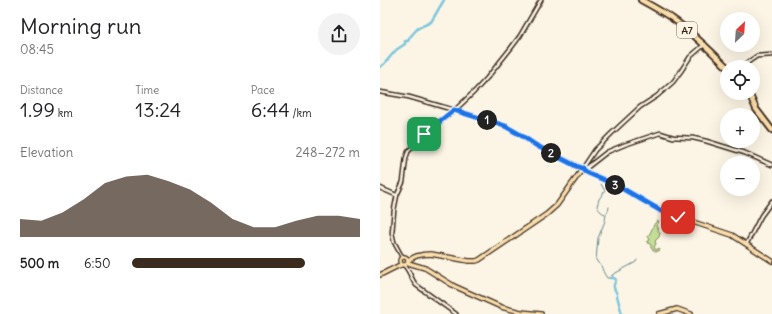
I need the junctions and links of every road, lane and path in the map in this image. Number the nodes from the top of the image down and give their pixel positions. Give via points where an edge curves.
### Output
1 (541, 0) edge
2 (642, 0) edge
3 (704, 45) junction
4 (772, 54) edge
5 (720, 60) edge
6 (751, 60) edge
7 (380, 92) edge
8 (752, 100) edge
9 (454, 110) junction
10 (772, 130) edge
11 (772, 165) edge
12 (583, 170) junction
13 (404, 172) junction
14 (380, 188) edge
15 (396, 195) junction
16 (772, 201) edge
17 (392, 229) junction
18 (747, 243) junction
19 (772, 260) edge
20 (405, 262) junction
21 (380, 274) edge
22 (456, 314) edge
23 (541, 314) edge
24 (659, 314) edge
25 (691, 314) edge

1 - 9 street via 511,48 478,87
2 - 3 highway, A7 via 675,20
3 - 5 highway, A7
3 - 12 street via 690,57 673,82 640,107 595,150
4 - 6 street via 757,56
7 - 9 street
8 - 10 highway
9 - 12 street via 505,126
9 - 13 street via 415,142 407,154
11 - 12 street via 745,153 700,140 658,133 607,152
12 - 18 main road via 618,186 663,212 730,234
12 - 20 main road via 549,212 476,262 426,254
13 - 15 street
13 - 17 street
14 - 15 street
15 - 17 street
16 - 18 street via 760,216
17 - 20 street via 392,242
18 - 19 main road
20 - 21 main road
20 - 22 street via 417,286
20 - 23 main road via 425,268 460,289 501,307
24 - 25 main road via 677,309

